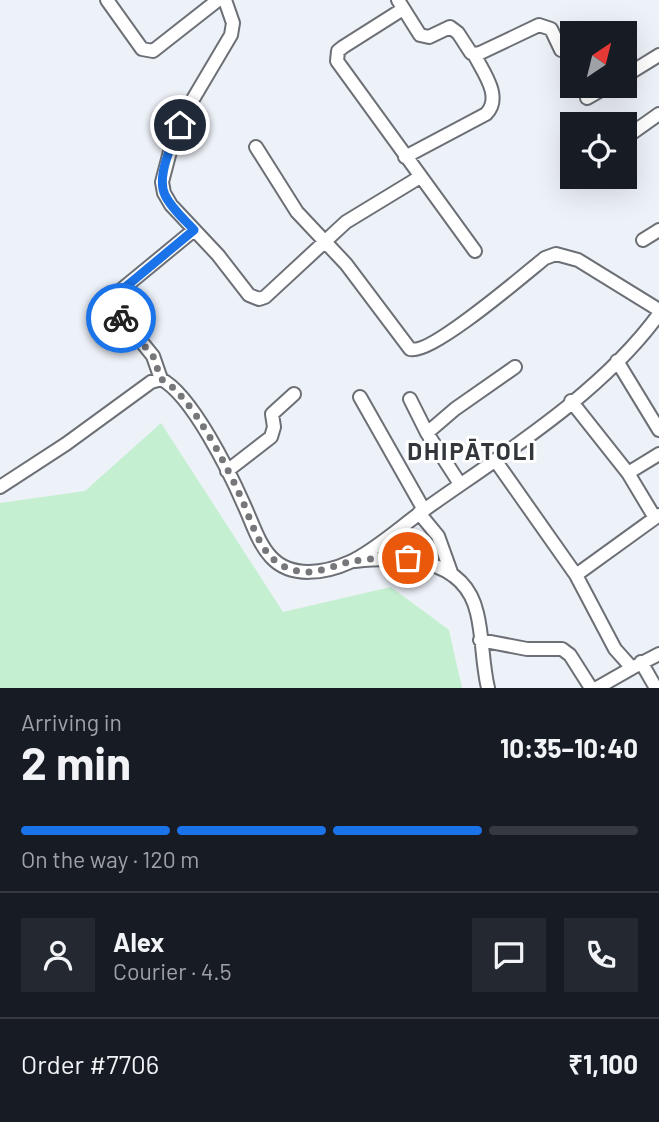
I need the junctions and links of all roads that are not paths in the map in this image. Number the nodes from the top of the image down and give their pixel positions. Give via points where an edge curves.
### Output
1 (107, 0) edge
2 (218, 0) edge
3 (225, 0) edge
4 (400, 5) edge
5 (560, 48) edge
6 (474, 54) junction
7 (659, 55) edge
8 (637, 69) edge
9 (659, 114) edge
10 (637, 130) edge
11 (256, 146) dead end
12 (405, 157) junction
13 (420, 177) junction
14 (194, 230) junction
15 (659, 230) edge
16 (324, 240) junction
17 (643, 240) dead end
18 (475, 251) dead end
19 (659, 312) edge
20 (617, 361) junction
21 (516, 368) dead end
22 (161, 379) junction
23 (294, 394) dead end
24 (360, 397) dead end
25 (410, 399) dead end
26 (571, 401) junction
27 (659, 430) edge
28 (427, 433) junction
29 (659, 454) edge
30 (495, 460) junction
31 (227, 471) junction
32 (628, 473) junction
33 (1, 484) edge
34 (460, 484) junction
35 (421, 512) junction
36 (657, 516) edge
37 (351, 562) junction
38 (453, 575) junction
39 (576, 575) junction
40 (480, 640) junction
41 (659, 654) edge
42 (636, 665) junction
43 (488, 688) edge
44 (591, 688) edge
45 (597, 688) edge
46 (656, 688) edge

1 - 2 street via 142,49 153,51
3 - 14 street via 233,23 231,35 186,111 162,182 171,205
4 - 6 street via 420,35 429,37 450,27
4 - 12 street via 336,56
5 - 6 street via 551,29 539,25
6 - 12 street via 494,96 492,108
7 - 8 street
9 - 10 street
11 - 16 street via 297,212
12 - 13 street
13 - 16 street
13 - 18 street
14 - 16 street via 249,295 259,299
14 - 22 street via 110,303 153,356
15 - 17 street
16 - 19 street via 364,286 404,344 416,351 556,254 578,260
19 - 20 street
20 - 26 street
20 - 27 street
21 - 28 street
22 - 31 street via 182,396
22 - 33 street via 150,382 66,444
23 - 31 street via 272,414 271,437
24 - 35 street
25 - 28 street
26 - 30 street
26 - 32 street
28 - 34 street
29 - 32 street
30 - 34 street
30 - 39 street
31 - 37 street via 261,542 285,568 318,571
32 - 36 street
34 - 35 street
35 - 37 street
35 - 38 street via 438,536
36 - 39 street
37 - 38 street via 408,558
38 - 40 street via 467,590 477,612
39 - 42 street via 615,649
40 - 43 street
40 - 44 street via 527,649 562,649
41 - 42 street
42 - 45 street
42 - 46 street

